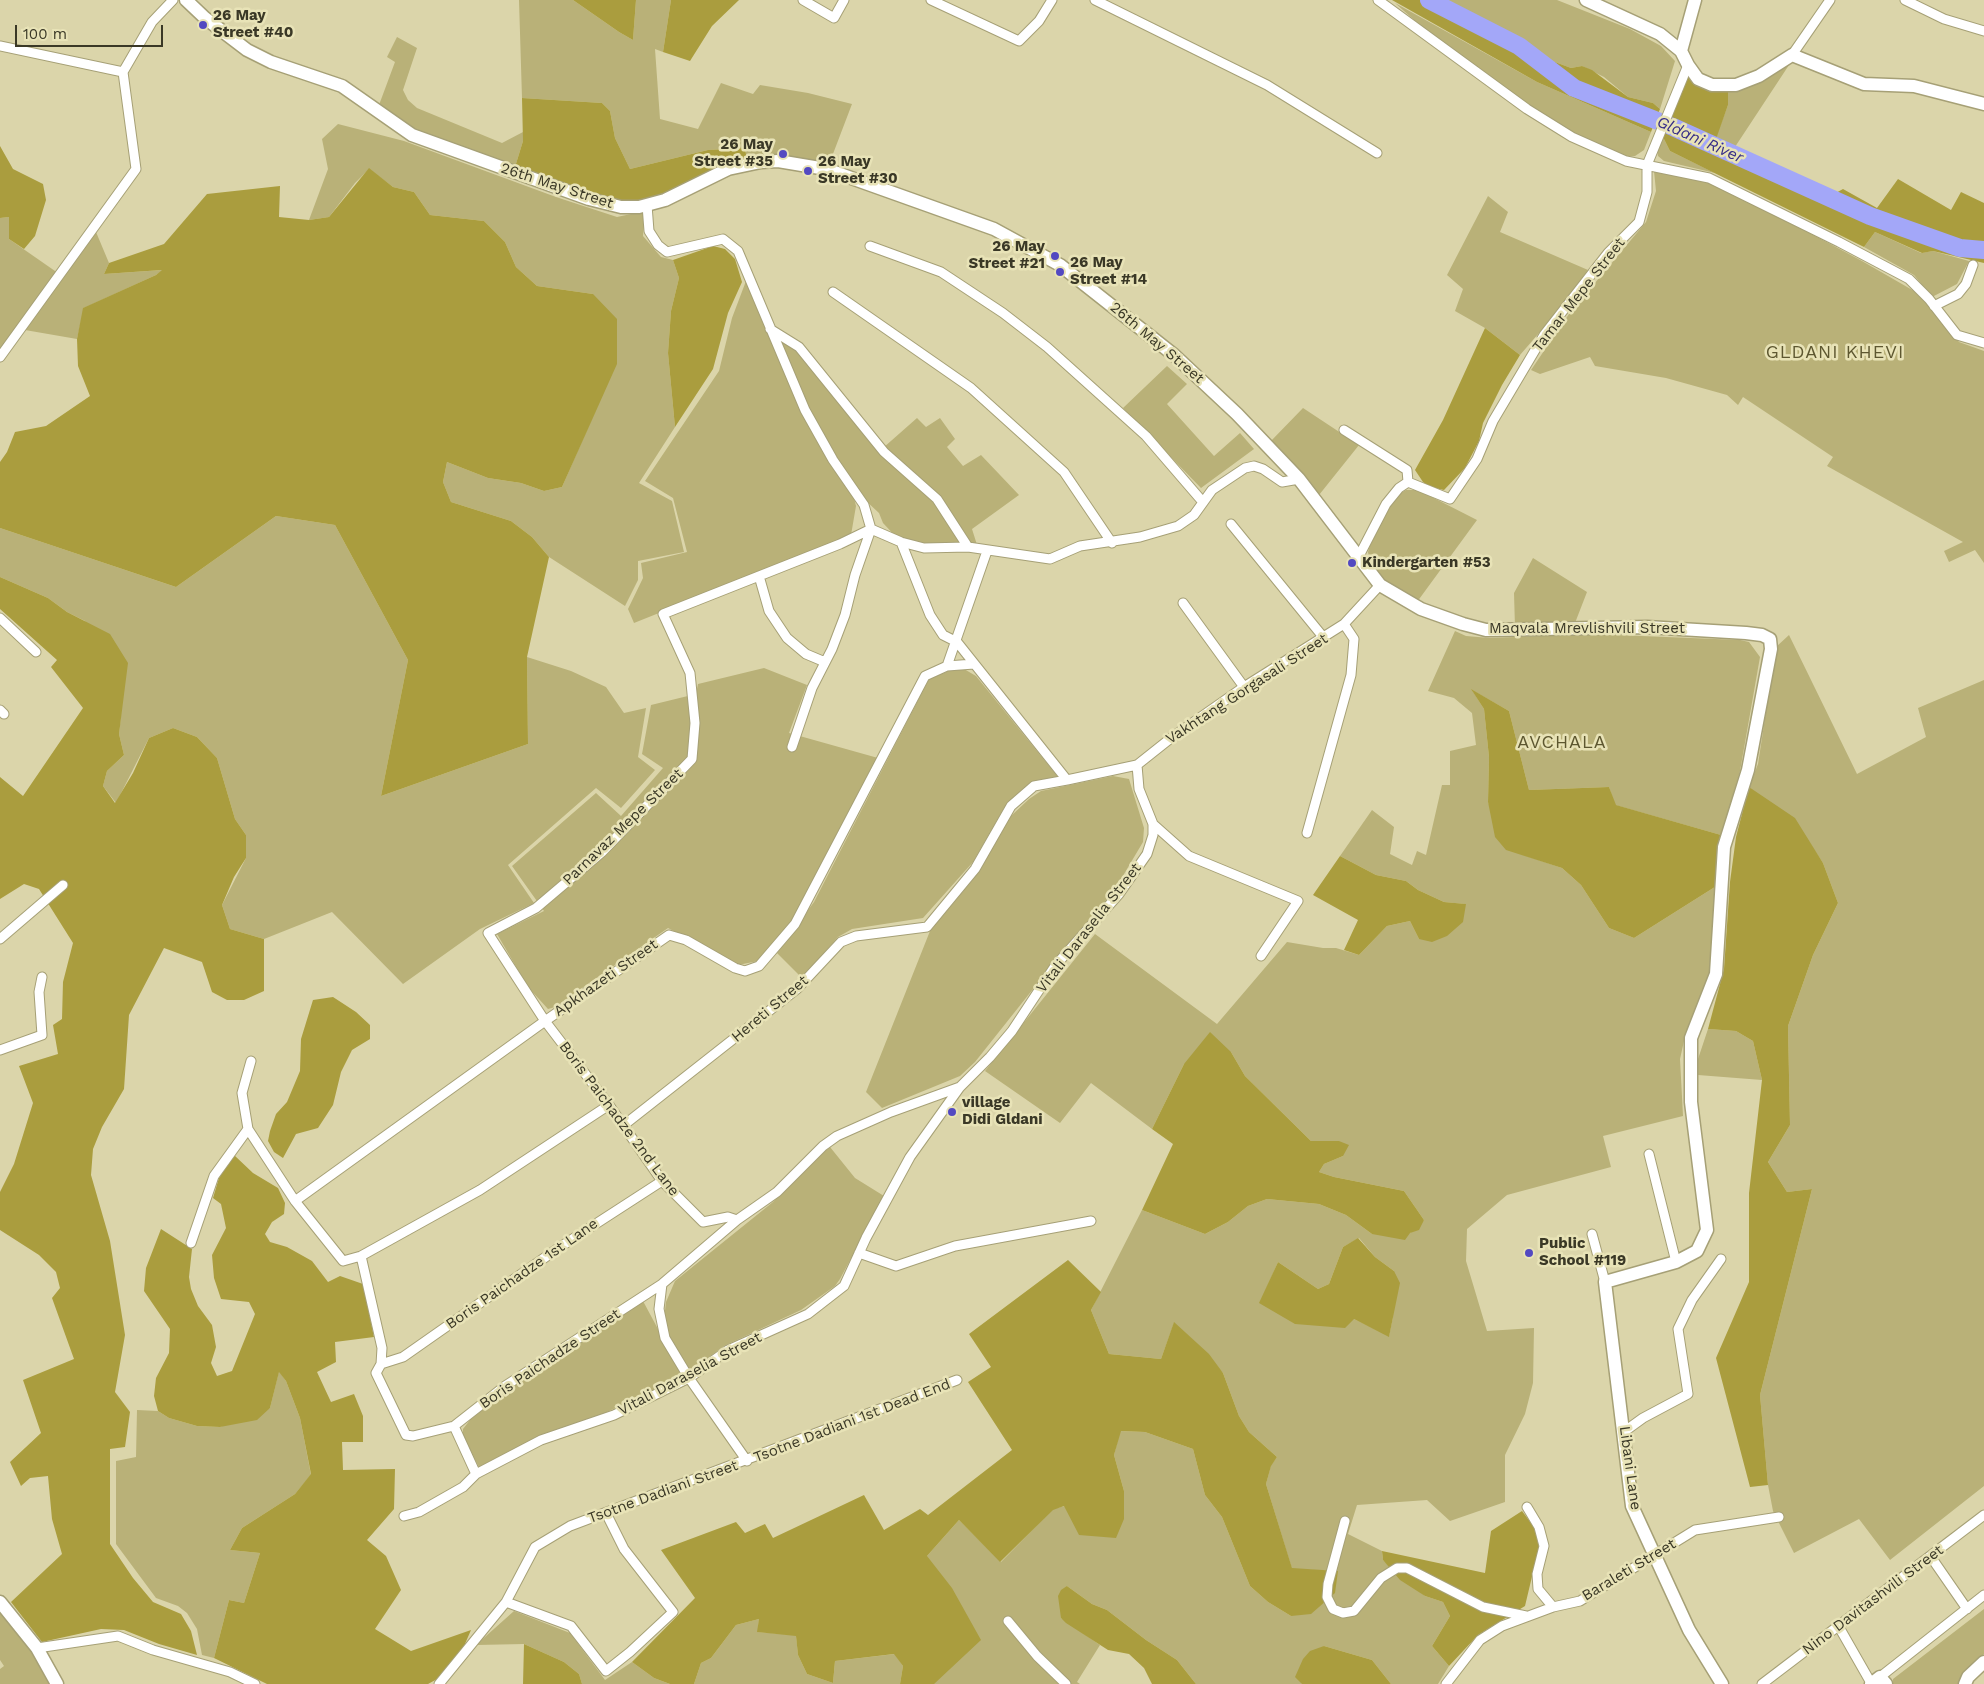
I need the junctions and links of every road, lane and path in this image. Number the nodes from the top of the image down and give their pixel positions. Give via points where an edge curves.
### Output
1 (173, 0) edge
2 (186, 0) edge
3 (803, 0) edge
4 (844, 0) edge
5 (931, 0) edge
6 (1052, 0) edge
7 (1095, 0) edge
8 (1378, 0) edge
9 (1586, 0) edge
10 (1695, 0) edge
11 (1830, 0) edge
12 (1905, 0) edge
13 (1984, 31) edge
14 (0, 46) edge
15 (1681, 51) junction
16 (1792, 55) junction
17 (1688, 65) junction
18 (123, 72) junction
19 (1984, 104) edge
20 (1377, 153) dead end
21 (1647, 165) junction
22 (647, 205) junction
23 (870, 246) dead end
24 (1973, 265) dead end
25 (833, 292) dead end
26 (1934, 306) junction
27 (770, 329) junction
28 (1984, 343) edge
29 (0, 357) edge
30 (1344, 430) dead end
31 (1299, 479) junction
32 (1408, 482) junction
33 (1202, 501) junction
34 (1231, 524) dead end
35 (870, 529) junction
36 (901, 542) junction
37 (1112, 543) junction
38 (968, 548) junction
39 (987, 551) junction
40 (1358, 558) junction
41 (759, 576) junction
42 (1380, 585) junction
43 (1183, 603) dead end
44 (0, 618) edge
45 (1344, 624) junction
46 (1324, 638) junction
47 (957, 642) junction
48 (36, 652) dead end
49 (825, 662) junction
50 (974, 664) junction
51 (947, 666) junction
52 (1244, 687) junction
53 (792, 747) dead end
54 (1138, 765) junction
55 (1067, 780) junction
56 (1153, 824) junction
57 (1307, 833) dead end
58 (63, 885) dead end
59 (488, 933) joint
60 (0, 938) edge
61 (1261, 956) dead end
62 (42, 977) dead end
63 (545, 1021) junction
64 (0, 1050) edge
65 (251, 1061) dead end
66 (960, 1086) junction
67 (609, 1105) junction
68 (624, 1125) junction
69 (248, 1129) junction
70 (1649, 1154) dead end
71 (662, 1181) junction
72 (295, 1201) junction
73 (737, 1220) junction
74 (1090, 1221) dead end
75 (1592, 1234) dead end
76 (191, 1243) dead end
77 (859, 1253) junction
78 (361, 1256) junction
79 (1721, 1259) dead end
80 (1676, 1262) junction
81 (1605, 1282) junction
82 (662, 1284) junction
83 (381, 1364) junction
84 (689, 1378) junction
85 (957, 1380) dead end
86 (454, 1426) junction
87 (1625, 1431) junction
88 (747, 1461) junction
89 (476, 1474) junction
90 (1527, 1507) dead end
91 (606, 1513) junction
92 (1984, 1515) edge
93 (404, 1516) dead end
94 (1779, 1517) dead end
95 (1346, 1521) dead end
96 (1653, 1555) junction
97 (1931, 1557) junction
98 (1984, 1595) edge
99 (0, 1602) edge
100 (506, 1602) junction
101 (1553, 1607) junction
102 (1967, 1609) junction
103 (1529, 1616) junction
104 (1008, 1620) dead end
105 (1838, 1627) junction
106 (36, 1648) junction
107 (1984, 1662) edge
108 (1877, 1682) edge
109 (57, 1684) edge
110 (255, 1684) edge
111 (439, 1684) edge
112 (1066, 1684) edge
113 (1446, 1684) edge
114 (1722, 1684) edge
115 (1762, 1684) edge
116 (1965, 1684) edge

1 - 18 street via 152,22
2 - 22 street, 26th May Street via 247,50 271,62 342,86 412,135 589,199 622,207
3 - 4 street via 834,18
5 - 6 street via 1019,40 1039,22
7 - 20 street via 1267,85
8 - 21 street via 1527,110 1572,137 1626,162
9 - 15 street via 1660,34
10 - 15 street
11 - 16 street
12 - 13 street via 1944,19
14 - 18 street
15 - 17 street
16 - 17 street via 1759,76 1736,84 1712,85 1698,79
16 - 19 street via 1864,84 1914,86
17 - 21 street
18 - 29 street via 136,169
21 - 26 street via 1709,178 1909,279
21 - 32 street, Tamar Mepe Street via 1647,192 1639,222 1608,253 1544,335 1493,421 1477,459 1450,499
22 - 27 street via 649,232 667,252 723,239 738,251
22 - 31 street, 26th May Street via 665,200 728,169 778,162 826,169 994,229 1060,265 1142,328 1237,414
23 - 33 street via 942,272 1003,313 1047,347 1146,436
24 - 26 street via 1966,284 1958,294
25 - 37 street via 971,388 1064,472
26 - 28 street via 1957,335
27 - 35 street via 805,410 833,460 864,505
27 - 38 street via 799,347 884,452 937,499
30 - 32 street via 1407,470
31 - 33 street via 1282,482 1254,466 1212,490
31 - 40 street, 26th May Street
32 - 40 street via 1386,504
33 - 37 street via 1194,515 1178,526
34 - 46 street
35 - 36 street
35 - 41 street, Parnavaz Mepe Street
35 - 49 street via 845,614
36 - 38 street via 924,548
36 - 47 street via 930,615 943,635
37 - 39 street via 1080,546 1050,559
38 - 39 street
39 - 47 street
40 - 42 street, 26th May Street
41 - 49 street via 770,611 787,638 806,654
41 - 59 street, Parnavaz Mepe Street via 663,614 690,674 695,723 692,759 602,852 536,908
42 - 45 street, Vakhtang Gorgasali Street
42 - 80 street, Maqvala Mrevlishvili Street via 1421,609 1486,630 1648,627 1746,633 1770,639 1771,649 1748,770 1724,847 1716,974 1691,1038 1691,1102 1707,1230 1697,1251
43 - 52 street
44 - 48 street
45 - 46 street, Vakhtang Gorgasali Street
45 - 57 street via 1354,639 1352,676
46 - 52 street, Vakhtang Gorgasali Street
47 - 50 street
47 - 51 street
49 - 53 street via 812,688
50 - 51 street, Apkhazeti Street
50 - 55 street
51 - 63 street, Apkhazeti Street via 925,676 795,924 759,966 745,971 735,968 686,940 669,935
52 - 54 street, Vakhtang Gorgasali Street
54 - 55 street, Vakhtang Gorgasali Street
54 - 56 street via 1139,789
55 - 68 street, Hereti Street via 1034,786 1012,806 975,869 927,927 856,936 841,942 797,989
56 - 61 street via 1189,856 1298,901
56 - 66 street, Vitali Daraselia Street via 1151,845 1119,894 1061,958 1012,1031
58 - 60 street
59 - 63 street, Boris Paichadze 2nd Lane
62 - 64 street via 39,992 42,1034
63 - 67 street, Boris Paichadze 2nd Lane
63 - 72 street, Apkhazeti Street
65 - 69 street via 242,1093
66 - 73 street, Boris Paichadze Street via 837,1136 777,1192
66 - 77 street, Vitali Daraselia Street via 910,1157
67 - 68 street, Boris Paichadze 2nd Lane
67 - 78 street via 480,1190
68 - 71 street, Boris Paichadze 2nd Lane
69 - 72 street
69 - 76 street via 214,1176
70 - 80 street
71 - 73 street, Boris Paichadze 2nd Lane via 703,1222 728,1218
71 - 83 street, Boris Paichadze 1st Lane via 564,1244 403,1357
72 - 78 street via 343,1261
73 - 82 street, Boris Paichadze Street
74 - 77 street via 955,1246 896,1266
75 - 81 street, Libani Lane
77 - 84 street, Vitali Daraselia Street via 844,1286 808,1314 728,1350
78 - 83 street, Boris Paichadze Street via 382,1348
79 - 87 street via 1692,1300 1678,1328 1688,1394
80 - 81 street, Maqvala Mrevlishvili Street
81 - 87 street, Libani Lane via 1617,1392
82 - 84 street, Tsotne Dadiani Street via 659,1309 665,1338
82 - 86 street, Boris Paichadze Street via 505,1386
83 - 86 street, Boris Paichadze Street via 376,1373 406,1435
84 - 88 street, Tsotne Dadiani Street
84 - 89 street, Vitali Daraselia Street via 614,1415 541,1440
85 - 88 street, Tsotne Dadiani 1st Dead End
86 - 89 street
87 - 96 street, Libani Lane via 1632,1506
88 - 91 street, Tsotne Dadiani Street
89 - 93 street, Vitali Daraselia Street via 463,1487 419,1512
90 - 101 street via 1539,1527 1544,1546 1537,1574 1538,1589
91 - 100 street, Tsotne Dadiani Street via 570,1526 536,1547
91 - 100 street via 624,1550 673,1612 630,1652 606,1671 571,1626
92 - 97 street, Nino Davitashvili Street
94 - 96 street, Baraleti Street via 1695,1530
95 - 103 street via 1328,1584 1327,1597 1333,1609 1343,1613 1354,1611 1381,1578 1397,1568 1407,1568 1483,1606
96 - 101 street, Baraleti Street via 1580,1601
96 - 114 street, Libani Lane via 1689,1630
97 - 102 street
97 - 105 street, Nino Davitashvili Street
98 - 102 street
99 - 106 street
100 - 111 street, Tsotne Dadiani Street
101 - 103 street, Baraleti Street
102 - 108 street
103 - 113 street, Baraleti Street via 1502,1626 1480,1640
104 - 112 street via 1037,1656
105 - 108 street
105 - 115 street, Nino Davitashvili Street
106 - 109 street
106 - 110 street via 118,1636 153,1650 230,1672
107 - 116 street

